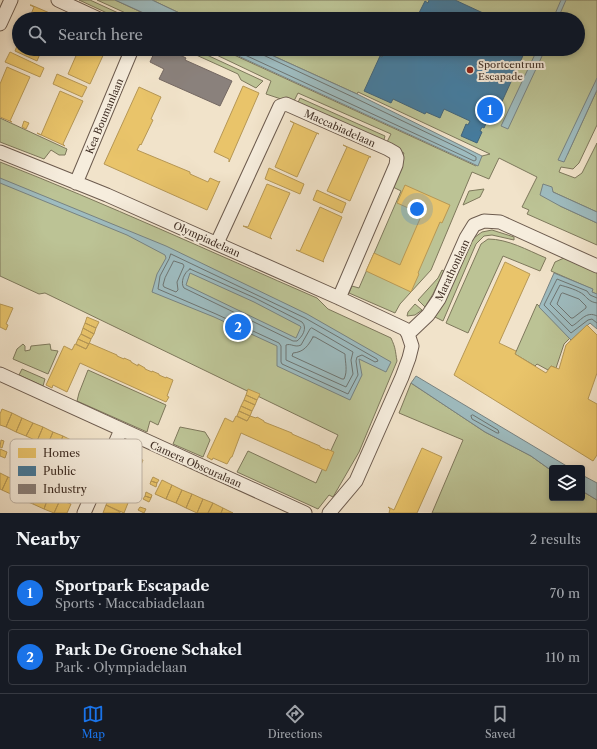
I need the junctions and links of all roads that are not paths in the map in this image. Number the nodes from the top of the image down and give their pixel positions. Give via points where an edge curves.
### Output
1 (11, 0) edge
2 (58, 0) edge
3 (84, 12) edge
4 (0, 24) edge
5 (129, 56) edge
6 (0, 152) edge
7 (76, 182) junction
8 (217, 243) junction
9 (597, 266) edge
10 (339, 298) junction
11 (408, 334) junction
12 (0, 374) edge
13 (121, 430) junction
14 (117, 439) edge
15 (141, 439) edge
16 (142, 439) edge
17 (88, 503) edge
18 (84, 513) edge
19 (305, 513) edge
20 (329, 513) edge

1 - 4 street
2 - 3 street
5 - 7 street, Kea Boumanlaan
6 - 7 street, Olympiadelaan
7 - 8 street, Olympiadelaan
8 - 10 street, Olympiadelaan
8 - 10 street, Maccabiadelaan via 280,106 286,104 388,149 395,153 396,165
9 - 11 street, Marathonlaan via 500,222 484,221 474,225 466,238 433,309
10 - 11 street, Olympiadelaan via 398,325
11 - 20 street via 412,346 409,358 356,481
12 - 13 street, Camera Obscuralaan
13 - 14 street
13 - 15 street, Camera Obscuralaan
16 - 19 street, Camera Obscuralaan
17 - 18 street

